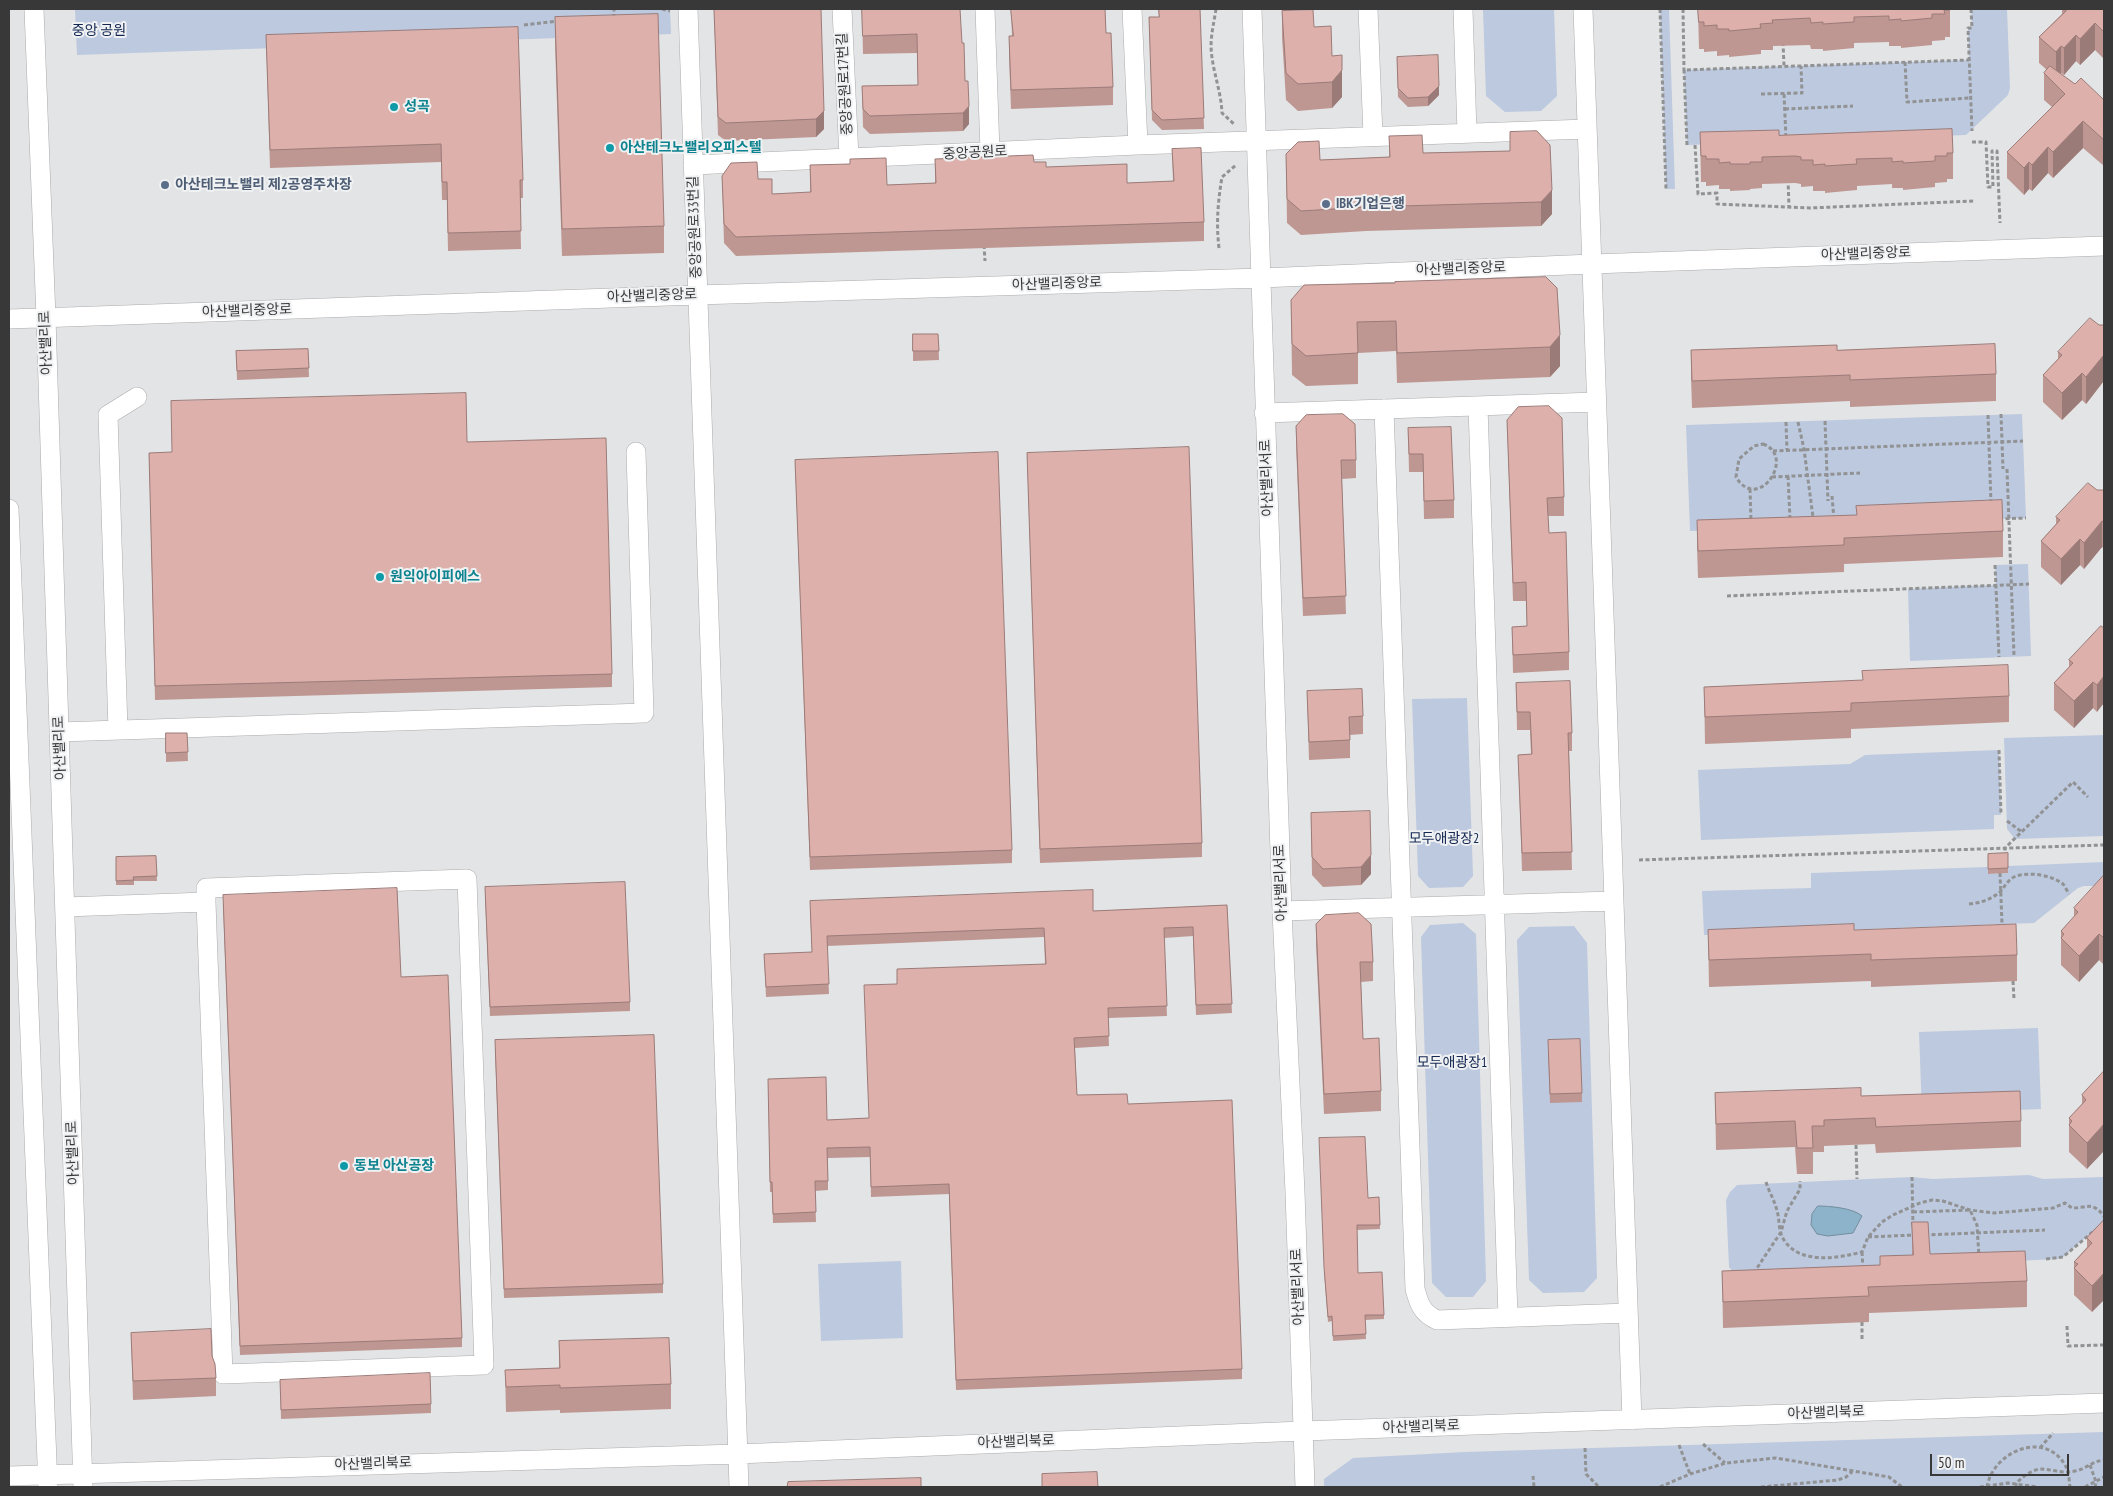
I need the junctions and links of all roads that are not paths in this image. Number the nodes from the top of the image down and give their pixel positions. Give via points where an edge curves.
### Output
1 (34, 9) edge
2 (842, 9) edge
3 (985, 9) edge
4 (1132, 9) edge
5 (1252, 9) edge
6 (1368, 9) edge
7 (1463, 9) edge
8 (1583, 9) edge
9 (679, 10) edge
10 (1586, 129) junction
11 (1467, 133) junction
12 (1373, 136) junction
13 (1256, 141) junction
14 (1138, 145) junction
15 (990, 152) junction
16 (849, 158) junction
17 (693, 165) junction
18 (2104, 246) edge
19 (1592, 264) junction
20 (1261, 278) junction
21 (697, 295) junction
22 (46, 318) junction
23 (9, 319) edge
24 (137, 397) dead end
25 (1596, 402) junction
26 (1478, 406) junction
27 (1384, 409) junction
28 (1264, 413) junction
29 (636, 452) dead end
30 (9, 509) edge
31 (118, 730) junction
32 (59, 732) junction
33 (1613, 901) junction
34 (206, 902) junction
35 (1494, 905) junction
36 (65, 907) junction
37 (1401, 907) junction
38 (1282, 911) junction
39 (1628, 1313) junction
40 (1508, 1317) junction
41 (2104, 1404) edge
42 (1632, 1420) junction
43 (1303, 1431) junction
44 (737, 1454) junction
45 (9, 1476) edge
46 (83, 1480) edge
47 (48, 1481) edge
48 (738, 1487) edge
49 (1305, 1487) edge

1 - 22 street, 아산밸리로
2 - 16 street, 중앙공원로17번길
3 - 15 street
4 - 14 street
5 - 13 street
6 - 12 street
7 - 11 street
8 - 10 street
9 - 17 street, 중앙공원로33번길
10 - 11 street, 중앙공원로
10 - 19 street
11 - 12 street, 중앙공원로
12 - 13 street, 중앙공원로
13 - 14 street, 중앙공원로
13 - 20 street
14 - 15 street, 중앙공원로
15 - 16 street, 중앙공원로
16 - 17 street, 중앙공원로
17 - 21 street, 중앙공원로33번길
18 - 19 street, 아산밸리중앙로
19 - 20 street, 아산밸리중앙로
19 - 25 street
20 - 21 street, 아산밸리중앙로
20 - 28 street, 아산밸리서로
21 - 22 street, 아산밸리중앙로
21 - 44 street, 중앙공원로33번길
22 - 23 street, 아산밸리중앙로
22 - 32 street, 아산밸리로
24 - 31 street via 108,415
25 - 26 street
25 - 33 street
26 - 27 street
26 - 35 street
27 - 28 street
27 - 37 street
28 - 38 street, 아산밸리서로
29 - 31 street via 644,713
30 - 47 street
31 - 32 street
32 - 36 street, 아산밸리로
33 - 35 street
33 - 39 street
34 - 34 street via 206,888 466,879 484,1365 223,1374
34 - 36 street
35 - 37 street
35 - 40 street
36 - 46 street, 아산밸리로
37 - 38 street
37 - 40 street via 1415,1288 1419,1305 1428,1316 1437,1320
38 - 43 street, 아산밸리서로 via 1296,1192
39 - 40 street
39 - 42 street
41 - 42 street, 아산밸리북로
42 - 43 street, 아산밸리북로
43 - 44 street, 아산밸리북로
43 - 49 street, 아산밸리서로
44 - 46 street, 아산밸리북로
44 - 48 street
45 - 47 street, 아산밸리북로
46 - 47 street, 아산밸리북로

